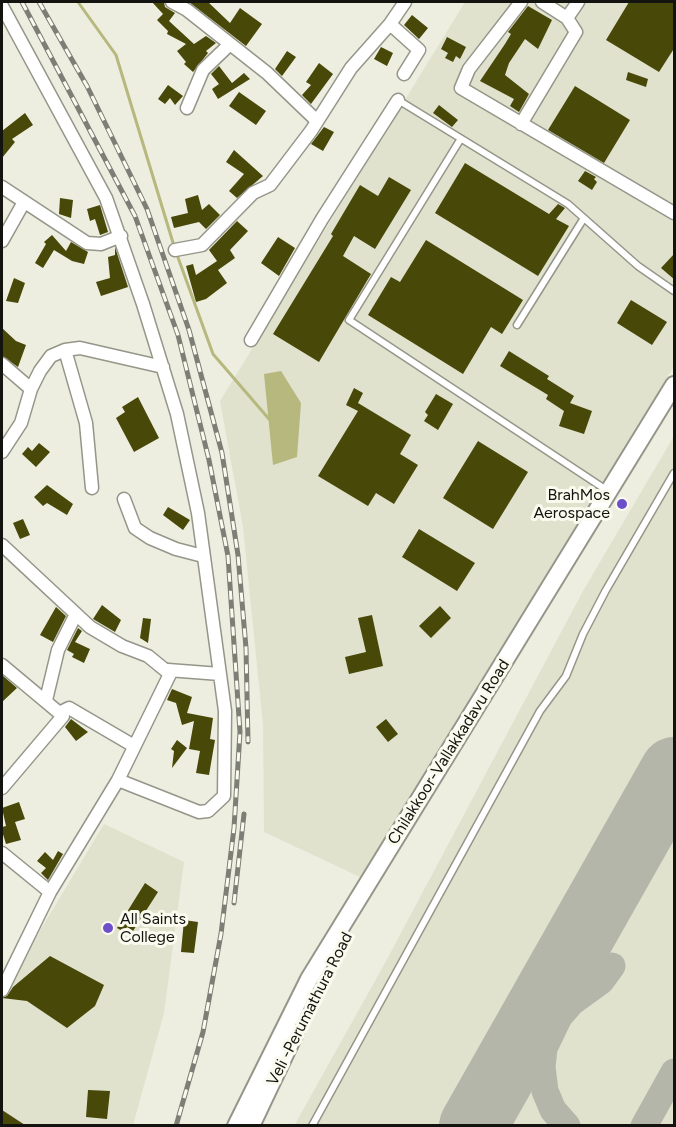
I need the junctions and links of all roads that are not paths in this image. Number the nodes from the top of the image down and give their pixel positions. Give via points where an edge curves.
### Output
1 (172, 2) edge
2 (405, 2) edge
3 (521, 2) edge
4 (542, 2) edge
5 (578, 2) edge
6 (2, 6) edge
7 (567, 18) junction
8 (390, 24) junction
9 (230, 45) junction
10 (404, 74) dead end
11 (398, 100) joint
12 (187, 108) dead end
13 (316, 120) junction
14 (521, 124) junction
15 (460, 140) junction
16 (2, 187) edge
17 (24, 202) junction
18 (675, 213) edge
19 (584, 218) junction
20 (121, 236) junction
21 (2, 241) edge
22 (175, 250) dead end
23 (675, 291) edge
24 (517, 325) dead end
25 (251, 340) dead end
26 (65, 350) junction
27 (2, 364) edge
28 (163, 367) junction
29 (675, 386) edge
30 (32, 389) junction
31 (675, 404) edge
32 (2, 452) edge
33 (675, 473) edge
34 (92, 488) dead end
35 (609, 492) junction
36 (124, 499) dead end
37 (2, 545) edge
38 (203, 556) junction
39 (76, 614) junction
40 (2, 665) edge
41 (168, 670) junction
42 (220, 675) junction
43 (46, 700) junction
44 (61, 712) junction
45 (134, 746) junction
46 (117, 780) junction
47 (2, 788) edge
48 (2, 852) edge
49 (51, 892) junction
50 (3, 981) edge
51 (236, 1125) edge
52 (251, 1125) edge
53 (312, 1125) edge

1 - 9 street
2 - 8 street
3 - 14 street via 470,69 461,88
4 - 7 street
5 - 7 street
6 - 20 street via 106,198
7 - 14 street via 576,32
8 - 10 street via 419,51
8 - 13 street via 351,68
9 - 12 street via 203,70
9 - 13 street via 267,73
11 - 15 lane
11 - 25 street
13 - 22 street via 270,185 254,193 202,245
14 - 18 street
15 - 19 lane via 568,204
15 - 35 lane via 350,320
16 - 17 street
17 - 20 street via 87,243 101,244
17 - 21 street
19 - 23 lane via 638,266
19 - 24 lane
20 - 28 street
26 - 28 street via 105,352
26 - 30 street via 51,356
26 - 34 street via 86,423
27 - 30 street
28 - 38 street via 177,414
29 - 35 main road, Chilakkoor-Vallakkadavu Road
30 - 32 street via 21,423
31 - 52 main road, Veli -Perumathura Road via 325,971
33 - 53 lane via 606,590 566,676 540,711
35 - 51 main road, Chilakkoor-Vallakkadavu Road via 309,979
36 - 38 street via 135,528 176,549
37 - 39 street
38 - 42 street
39 - 41 street via 90,627
39 - 43 street via 58,650
40 - 43 street
41 - 42 street
41 - 45 street via 168,680
42 - 46 street via 225,711 224,796 208,811 199,812
43 - 44 street
44 - 45 street via 69,708
44 - 47 street via 61,719
45 - 46 street
46 - 49 street
48 - 49 street
49 - 50 street

